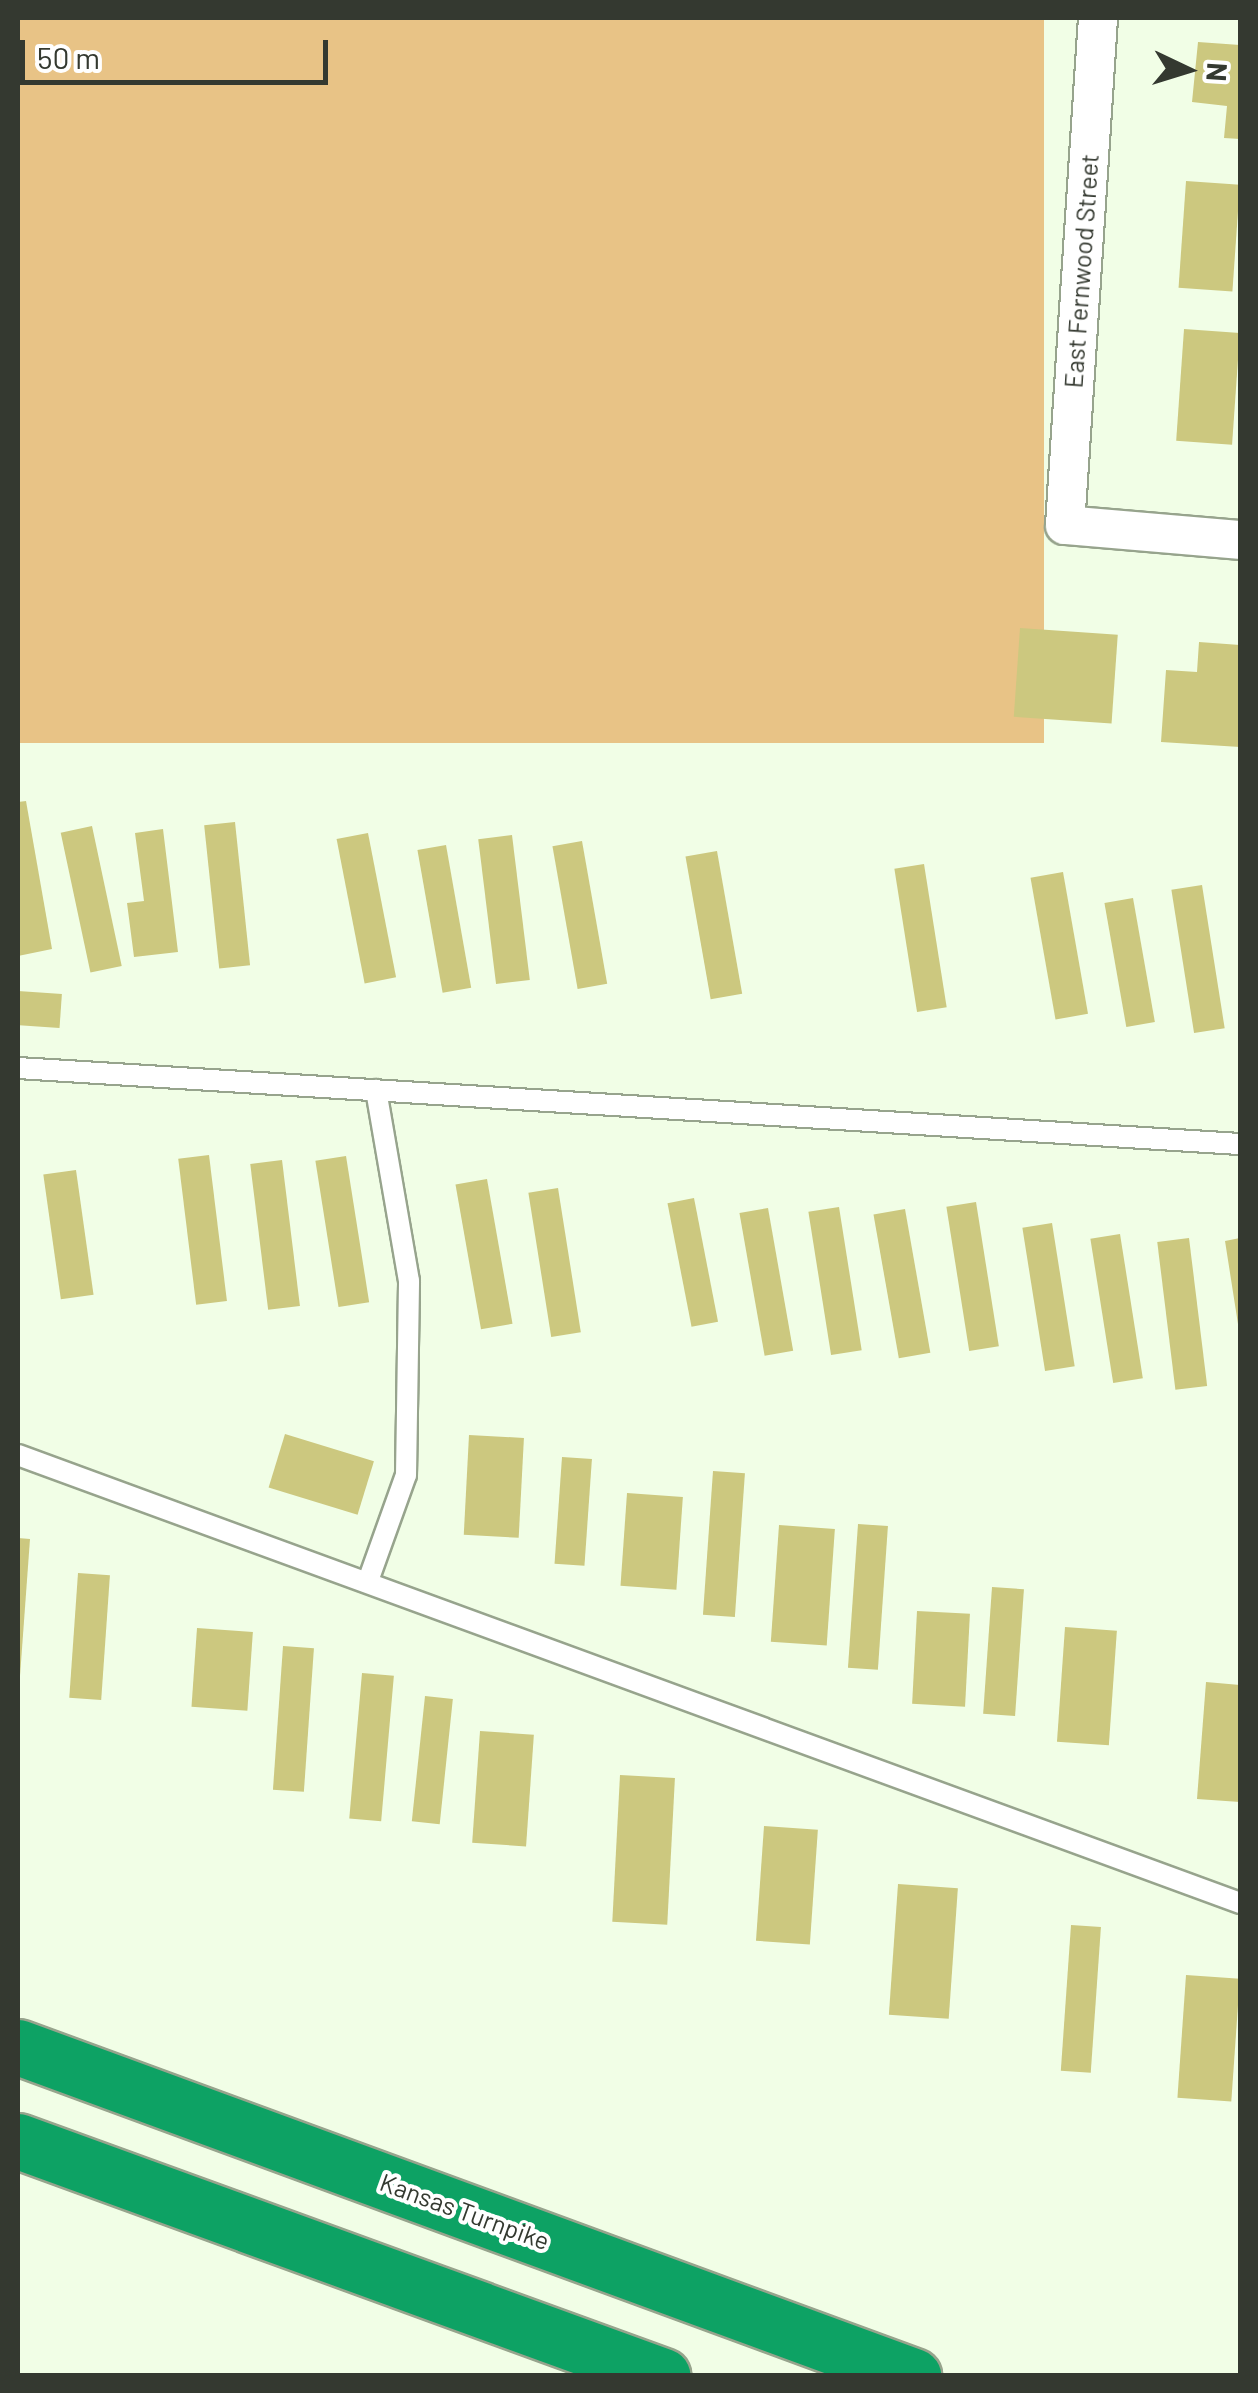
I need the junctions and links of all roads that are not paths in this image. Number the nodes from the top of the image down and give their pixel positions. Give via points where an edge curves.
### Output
1 (1098, 18) edge
2 (1240, 540) edge
3 (18, 1068) edge
4 (376, 1090) junction
5 (1240, 1144) edge
6 (18, 1455) edge
7 (368, 1581) junction
8 (1240, 1904) edge
9 (18, 2046) edge
10 (18, 2141) edge
11 (664, 2376) edge
12 (913, 2376) edge

1 - 2 street, East Fernwood Street via 1066,526
3 - 4 lane
4 - 5 lane
4 - 7 lane via 409,1281 406,1475
6 - 7 lane
7 - 8 lane
9 - 12 highway, Kansas Turnpike
10 - 11 highway

